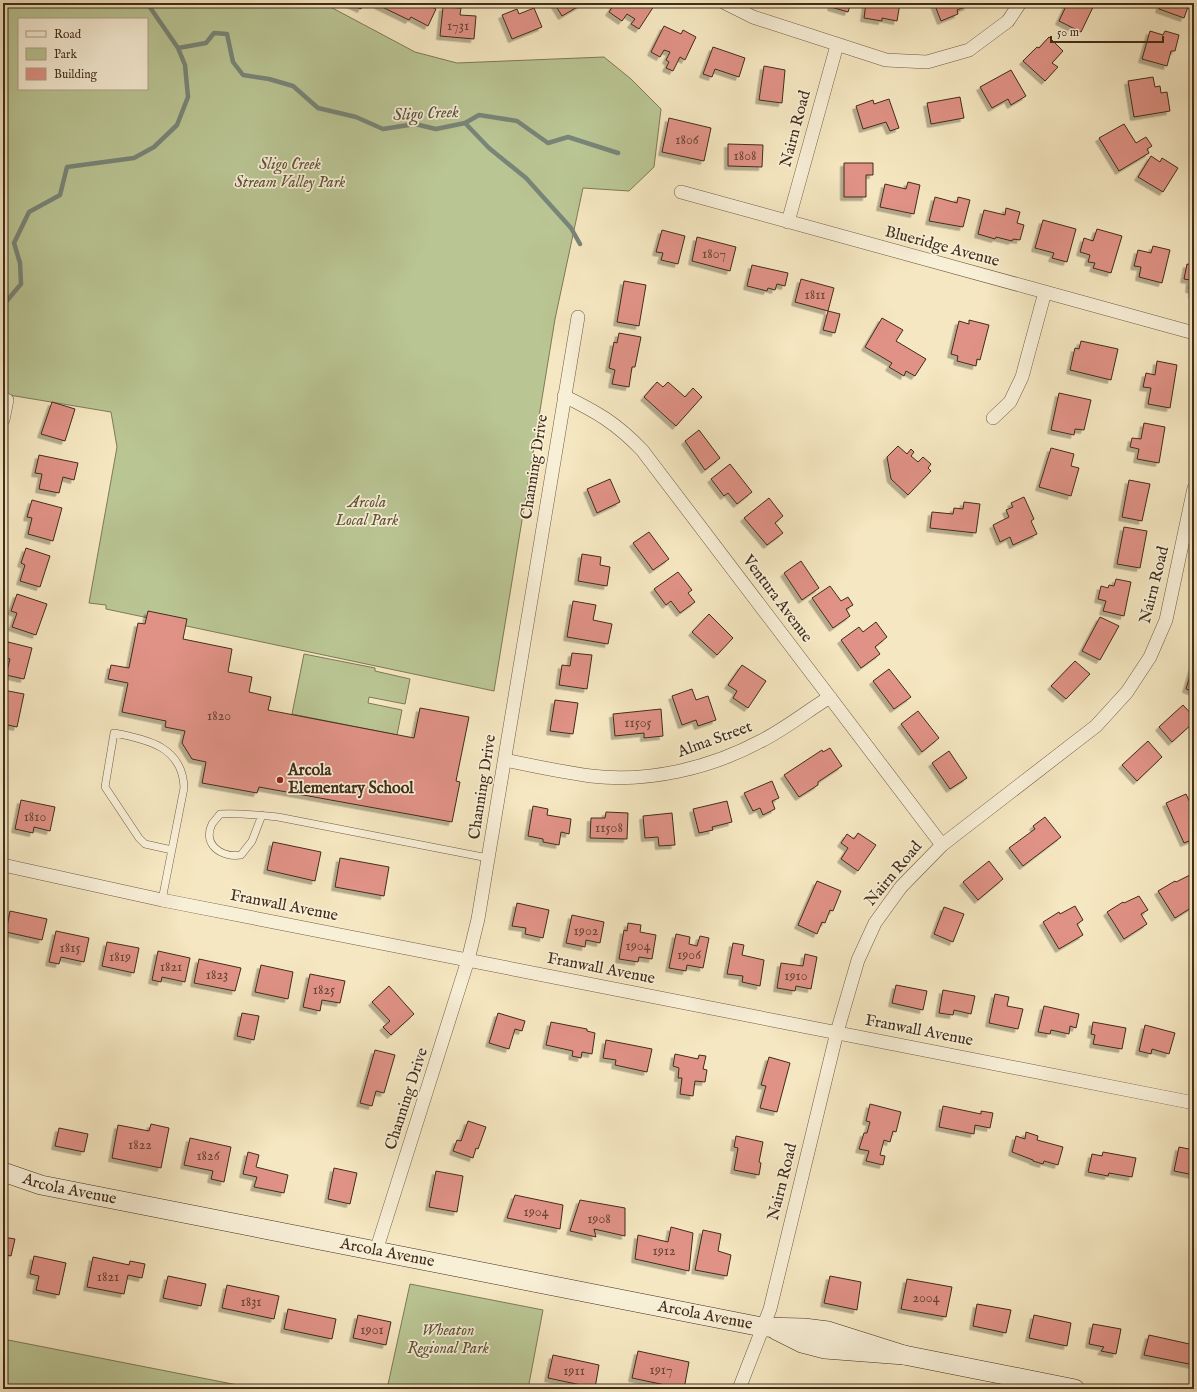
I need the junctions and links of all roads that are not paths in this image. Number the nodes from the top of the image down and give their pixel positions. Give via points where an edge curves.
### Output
1 (724, 3) edge
2 (1020, 3) edge
3 (837, 45) junction
4 (681, 192) dead end
5 (788, 222) junction
6 (1045, 292) junction
7 (578, 318) dead end
8 (1194, 333) edge
9 (564, 396) junction
10 (7, 400) dead end
11 (993, 418) dead end
12 (3, 420) edge
13 (1194, 488) edge
14 (830, 697) junction
15 (505, 760) junction
16 (262, 815) junction
17 (942, 845) junction
18 (172, 850) junction
19 (488, 858) junction
20 (3, 865) edge
21 (162, 900) junction
22 (468, 960) junction
23 (837, 1032) junction
24 (1194, 1103) edge
25 (3, 1172) edge
26 (376, 1251) junction
27 (768, 1328) junction
28 (739, 1389) edge
29 (1075, 1389) edge

1 - 3 street via 753,17
2 - 3 street via 1008,21 969,50 927,62 886,60
3 - 5 street, Nairn Road
4 - 5 street, Blueridge Avenue
5 - 6 street, Blueridge Avenue
6 - 8 street, Blueridge Avenue
6 - 11 street via 1022,377 1010,402
7 - 9 street, Channing Drive
9 - 14 street, Ventura Avenue via 601,414 642,450
9 - 15 street, Channing Drive
10 - 12 street
13 - 17 street, Nairn Road via 1166,620 1150,657 1127,692 1096,726
14 - 15 street, Alma Street via 761,741 716,761 674,772 633,777 592,776
14 - 17 street, Ventura Avenue
15 - 19 street, Channing Drive
16 - 16 lane via 220,814 212,825 210,838 214,847 231,857 241,855 252,841
16 - 19 lane
17 - 23 street, Nairn Road via 901,888 875,923 858,960
18 - 18 lane via 184,788 184,778 179,765 158,744 139,737 114,733 105,787 145,844
18 - 21 lane
19 - 22 street, Channing Drive
20 - 21 street, Franwall Avenue
21 - 22 street, Franwall Avenue
22 - 23 street, Franwall Avenue
22 - 26 street, Channing Drive
23 - 24 street, Franwall Avenue
23 - 27 street, Nairn Road via 770,1309
25 - 26 street, Arcola Avenue via 41,1186
26 - 27 street, Arcola Avenue
27 - 28 street, Nairn Road
27 - 29 street, Arcola Avenue via 802,1343 824,1349 904,1355

